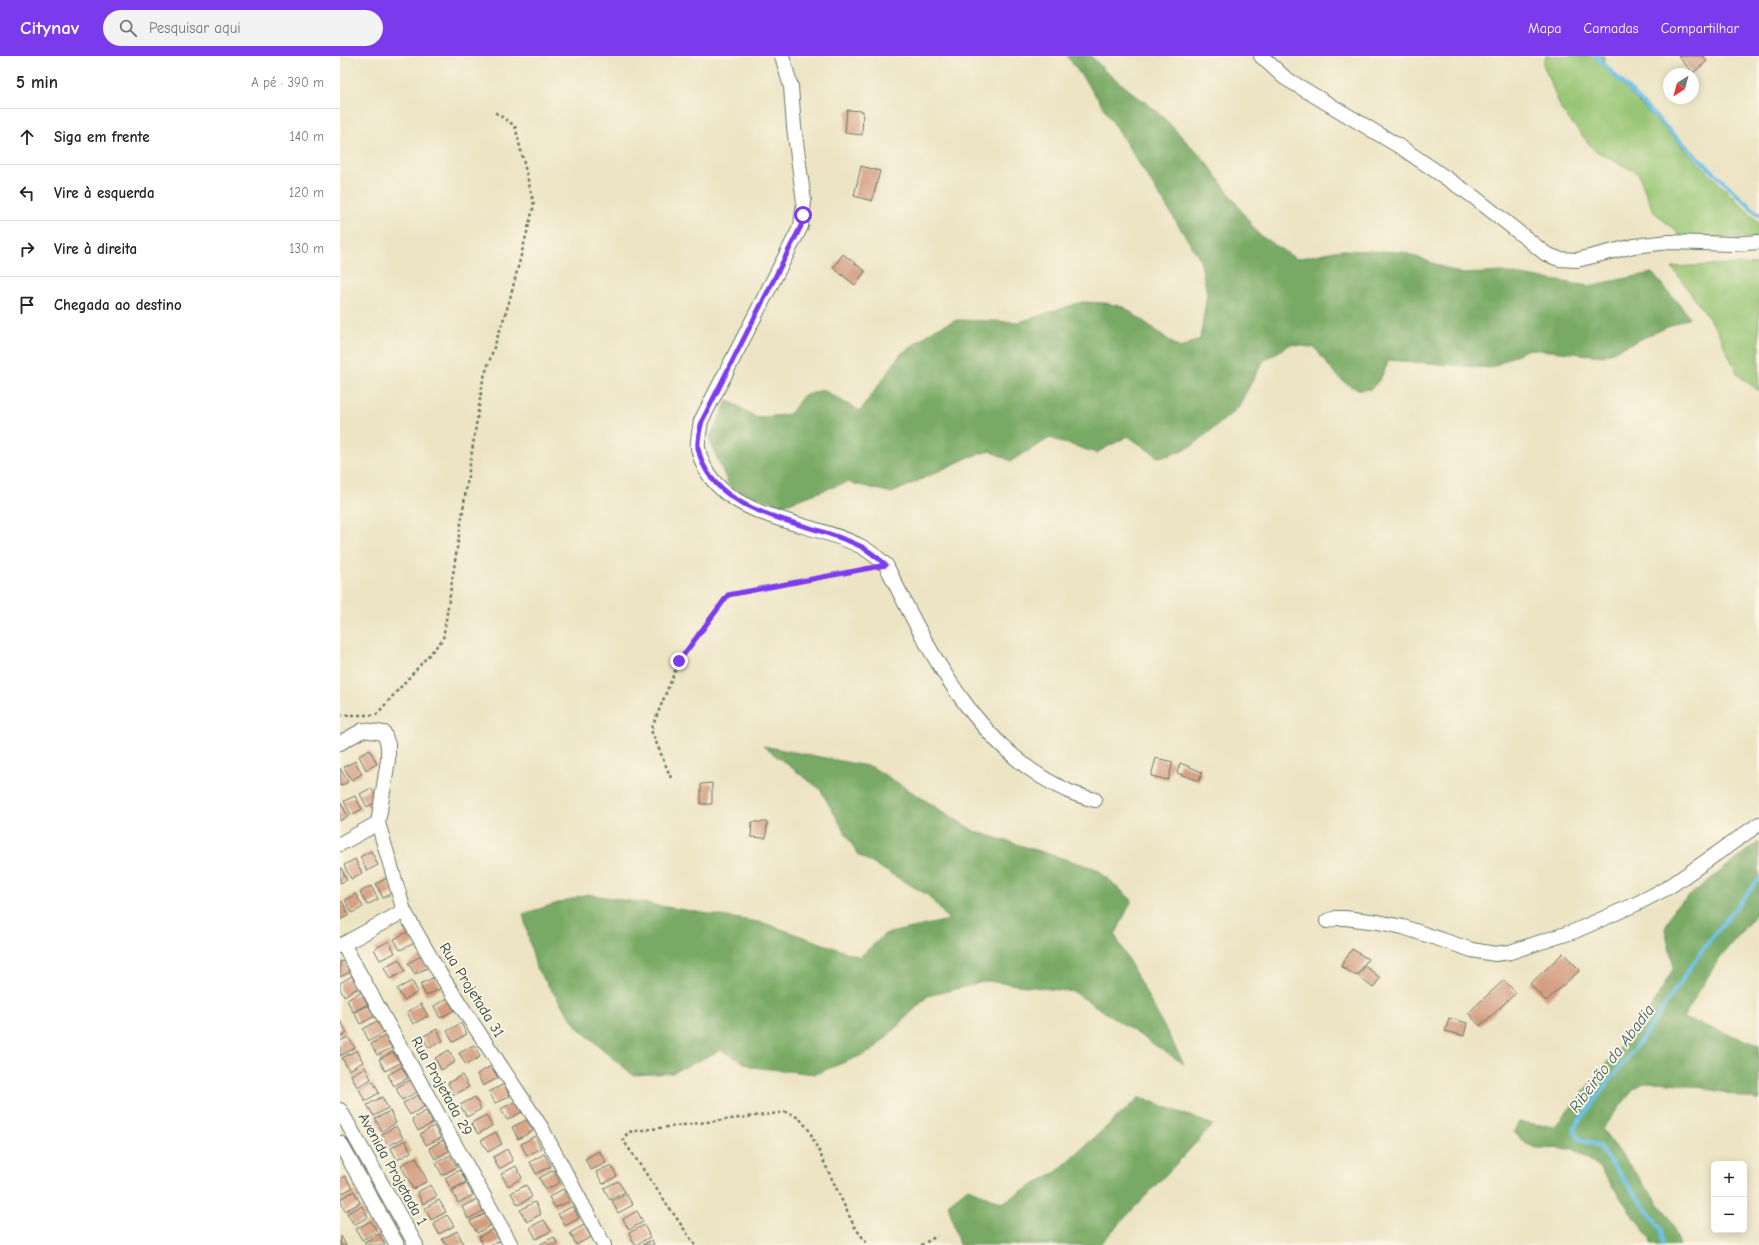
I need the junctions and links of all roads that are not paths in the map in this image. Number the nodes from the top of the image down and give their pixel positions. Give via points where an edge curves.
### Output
1 (782, 56) edge
2 (1261, 56) edge
3 (1759, 242) edge
4 (340, 743) edge
5 (1095, 800) dead end
6 (378, 823) junction
7 (1759, 824) edge
8 (340, 844) edge
9 (404, 911) junction
10 (1327, 921) dead end
11 (341, 945) edge
12 (340, 1110) edge
13 (340, 1143) edge
14 (397, 1245) edge
15 (416, 1245) edge
16 (511, 1245) edge
17 (604, 1245) edge

1 - 5 street via 790,87 804,202 801,226 702,421 698,447 705,467 714,482 726,493 757,511 824,532 861,546 875,555 886,565 928,648 975,716 1002,746 1044,778 1066,790
2 - 3 street via 1285,78 1402,148 1474,197 1546,254 1577,260 1634,246 1669,242
4 - 6 street, Rua Projetada 31 via 363,730 384,733 388,745 388,760
6 - 8 street
6 - 9 street, Rua Projetada 31
7 - 10 street via 1669,887 1636,904 1575,931 1510,952 1495,954 1472,950 1388,924 1345,918
9 - 11 street
9 - 17 street, Rua Projetada 31 via 440,974 541,1127
11 - 16 street, Rua Projetada 29
12 - 15 street, Avenida Projetada 1
13 - 14 street

